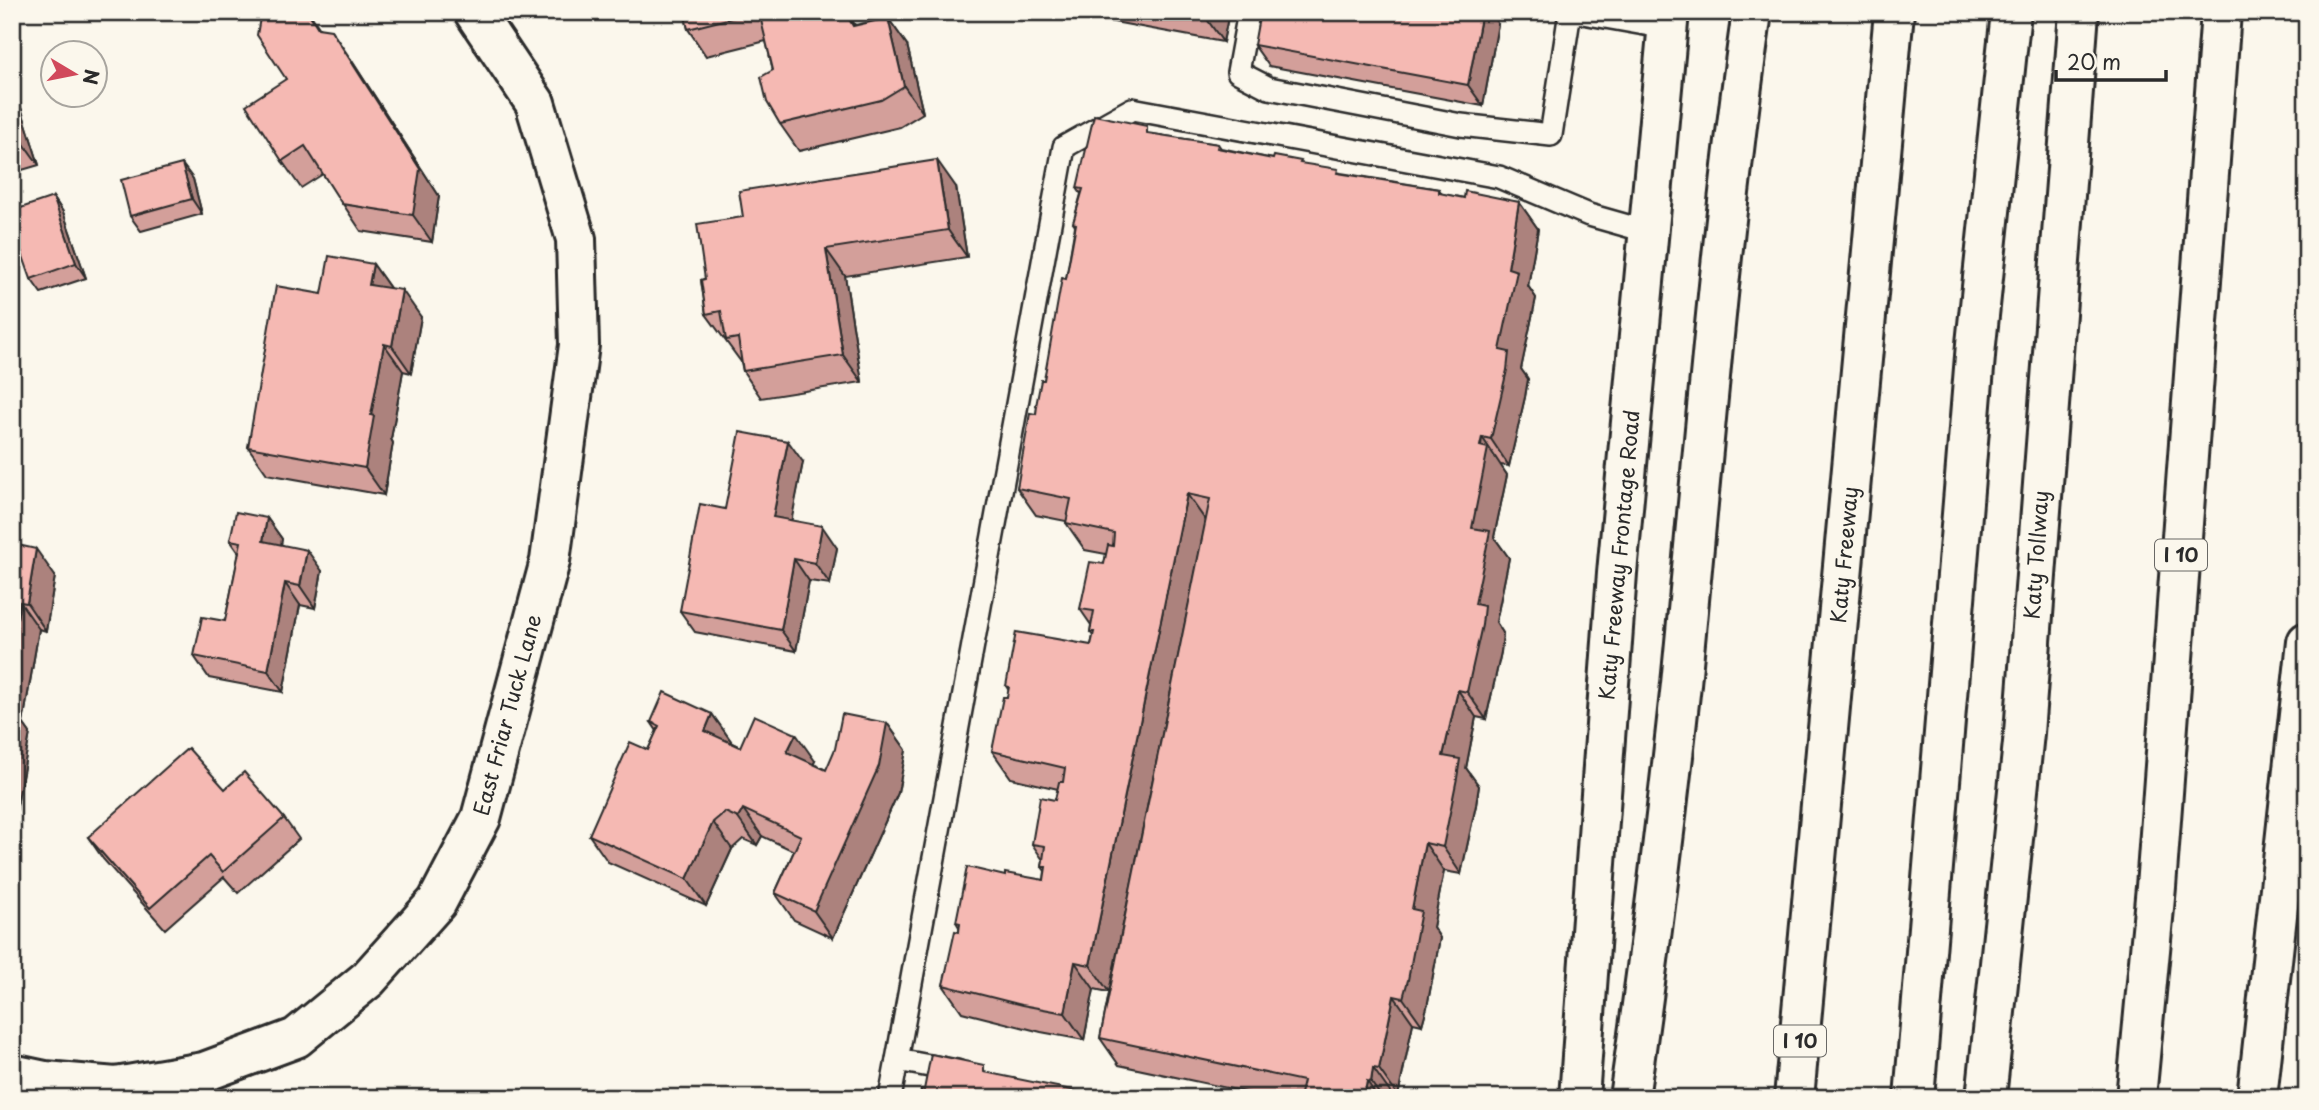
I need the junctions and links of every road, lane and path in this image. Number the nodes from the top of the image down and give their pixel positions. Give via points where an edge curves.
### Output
1 (474, 12) edge
2 (1250, 12) edge
3 (1570, 12) edge
4 (1577, 12) edge
5 (1752, 12) edge
6 (1894, 12) edge
7 (2011, 12) edge
8 (2079, 12) edge
9 (2221, 12) edge
10 (1668, 20) edge
11 (1649, 232) junction
12 (2307, 642) edge
13 (897, 1060) junction
14 (12, 1074) edge
15 (975, 1074) edge
16 (890, 1098) edge
17 (1579, 1098) edge
18 (1629, 1098) edge
19 (1794, 1098) edge
20 (1914, 1098) edge
21 (1986, 1098) edge
22 (2136, 1098) edge
23 (2257, 1098) edge

1 - 14 main road, East Friar Tuck Lane via 535,103 576,239 579,345 550,561 481,818 438,902 368,979 296,1038 204,1072 116,1087
2 - 3 lane via 1238,72 1269,88 1461,125 1551,135
4 - 10 lane
5 - 18 main road via 1734,135 1654,923
6 - 19 main road, Katy Freeway / I 10
7 - 20 main road via 1976,344
8 - 21 main road, Katy Tollway via 2024,733
9 - 22 main road, I 10
10 - 11 main road, Katy Freeway Frontage Road
11 - 13 lane via 1589,215 1499,177 1132,109 1064,147
11 - 17 main road, Katy Freeway Frontage Road via 1617,573
12 - 23 main road
13 - 15 lane
13 - 16 lane

